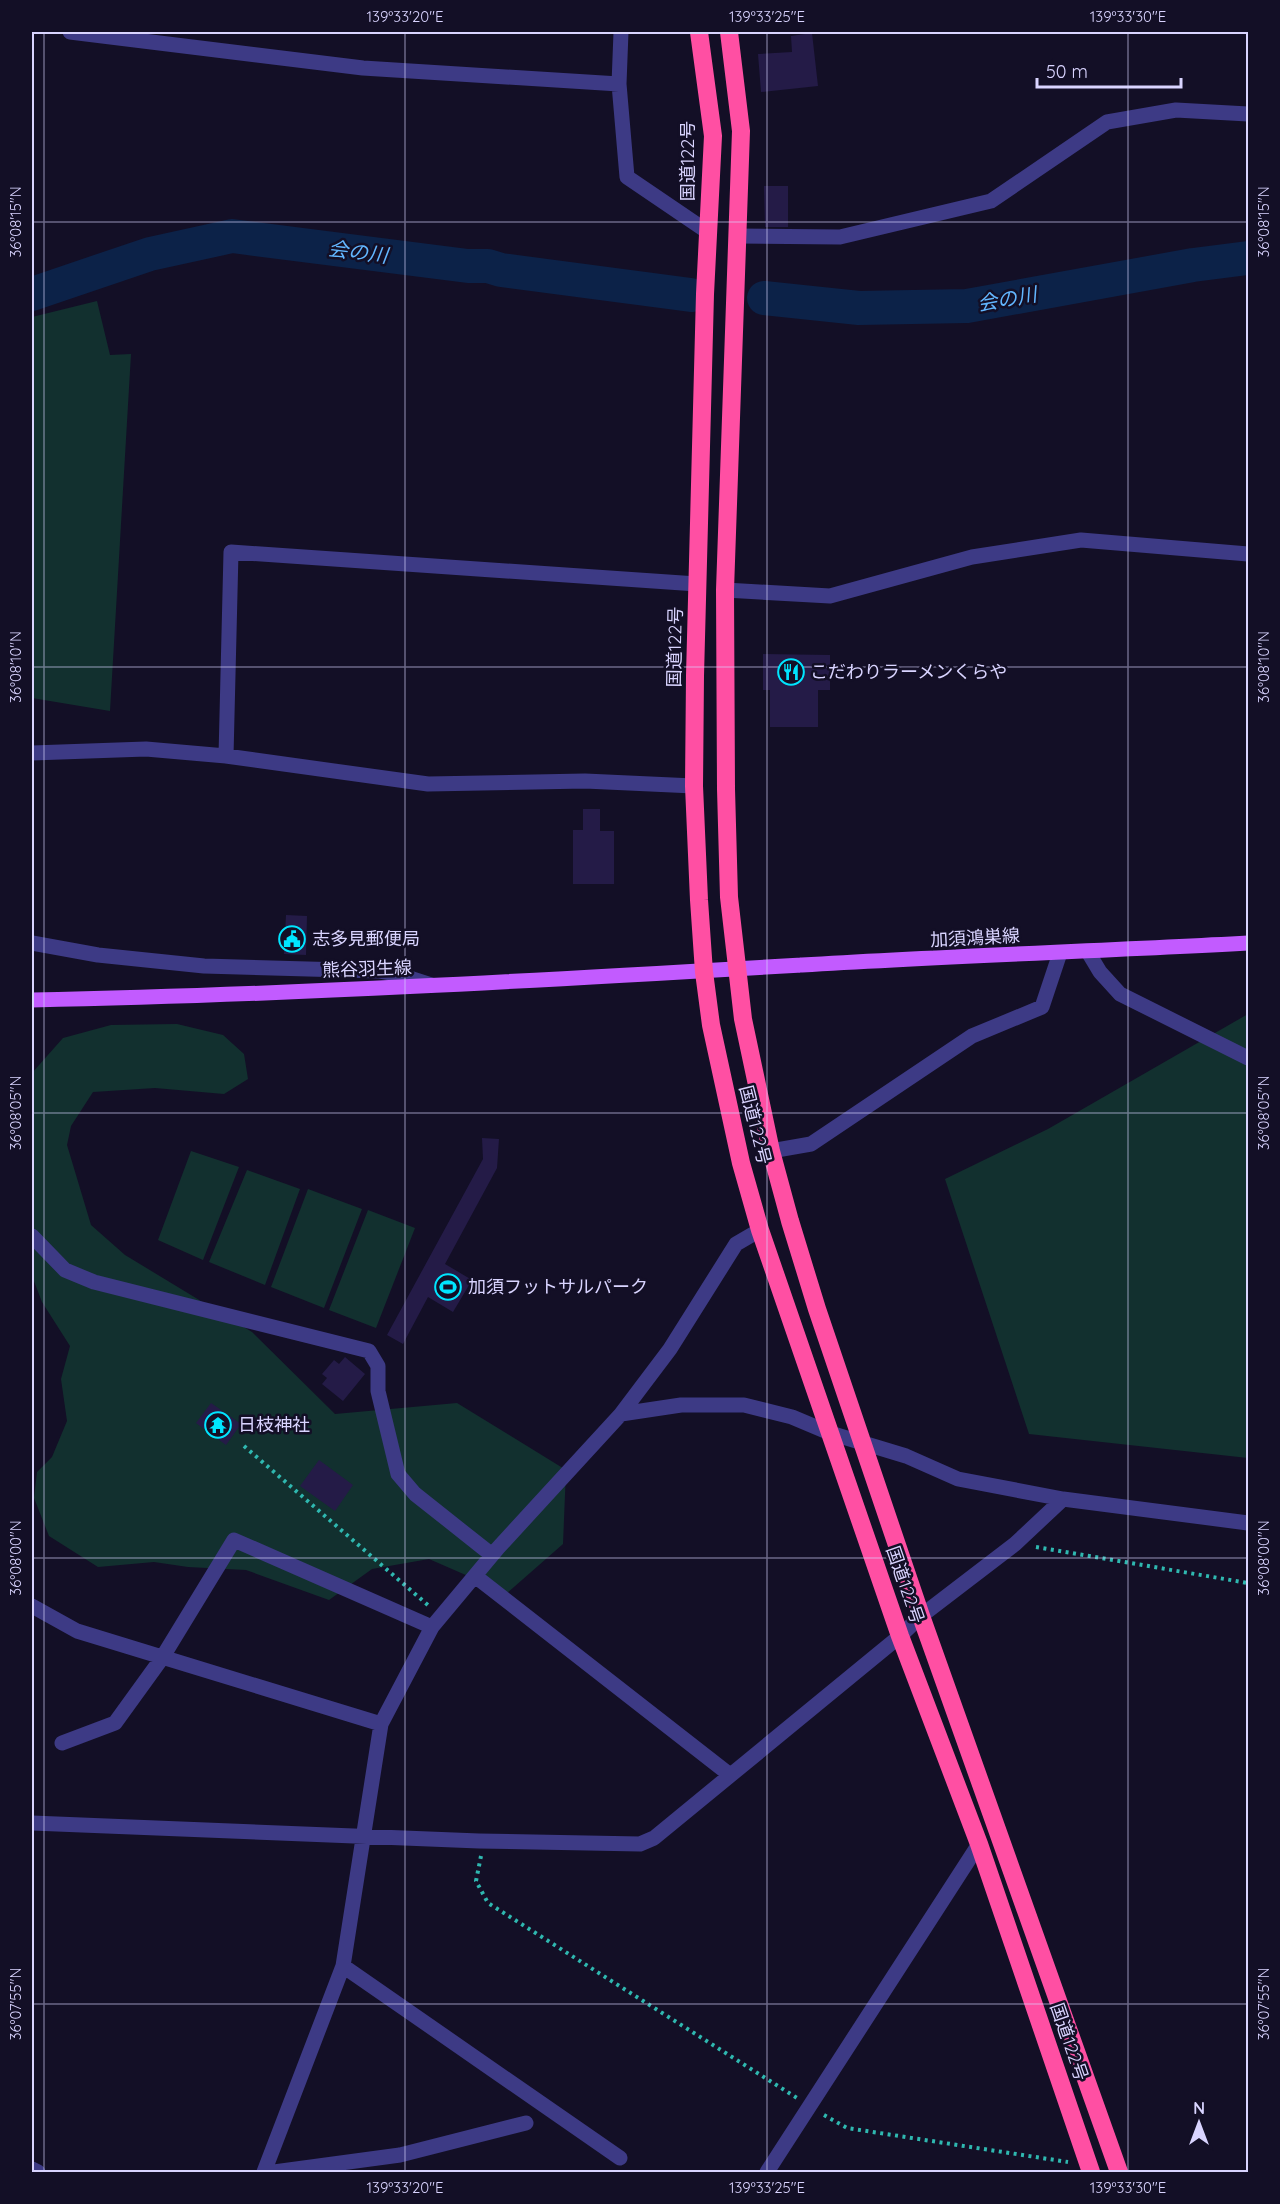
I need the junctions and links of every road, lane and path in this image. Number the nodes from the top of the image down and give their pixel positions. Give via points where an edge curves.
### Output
1 (70, 32) edge
2 (621, 32) edge
3 (699, 32) edge
4 (729, 32) edge
5 (141, 36) edge
6 (619, 84) junction
7 (1248, 114) edge
8 (708, 232) junction
9 (737, 236) junction
10 (1248, 554) edge
11 (698, 584) junction
12 (724, 590) junction
13 (32, 753) edge
14 (226, 756) junction
15 (694, 786) junction
16 (32, 943) edge
17 (1248, 943) edge
18 (1088, 952) junction
19 (1060, 953) junction
20 (737, 970) junction
21 (704, 972) junction
22 (433, 986) junction
23 (32, 1000) edge
24 (1248, 1058) edge
25 (771, 1151) junction
26 (760, 1230) junction
27 (32, 1236) edge
28 (621, 1414) junction
29 (830, 1433) junction
30 (860, 1441) junction
31 (244, 1446) dead end
32 (1063, 1499) junction
33 (1248, 1523) edge
34 (1015, 1544) junction
35 (492, 1555) junction
36 (475, 1576) junction
37 (1248, 1583) edge
38 (32, 1606) edge
39 (921, 1616) junction
40 (436, 1622) junction
41 (900, 1636) junction
42 (162, 1658) junction
43 (381, 1725) junction
44 (62, 1743) dead end
45 (730, 1774) junction
46 (32, 1823) edge
47 (363, 1834) junction
48 (484, 1841) junction
49 (979, 1844) junction
50 (343, 1966) junction
51 (810, 2107) junction
52 (526, 2123) dead end
53 (620, 2158) dead end
54 (32, 2169) edge
55 (1090, 2169) edge
56 (38, 2172) edge
57 (264, 2172) edge
58 (274, 2172) edge
59 (767, 2172) edge
60 (1119, 2172) edge

1 - 5 street
2 - 6 street
3 - 8 highway, 国道122号 via 712,136
4 - 9 highway, 国道122号 via 741,131
5 - 6 street via 363,68
6 - 8 street via 627,177
7 - 9 street via 1176,110 1107,122 991,201 840,237
8 - 11 highway, 国道122号
9 - 12 highway, 国道122号
10 - 12 street via 1081,540 972,557 830,596
11 - 14 street via 231,552
11 - 15 highway, 国道122号
12 - 20 highway, 国道122号 via 729,897
13 - 14 street via 146,749
14 - 15 street via 428,784 585,781
15 - 21 highway, 国道122号
16 - 22 street via 98,955 204,966 380,971
17 - 18 main road, 加須鴻巣線
18 - 19 main road, 加須鴻巣線
18 - 24 street via 1120,994
19 - 20 main road, 加須鴻巣線
19 - 25 street via 1042,1007 972,1036 812,1144
20 - 21 main road, 加須鴻巣線
20 - 25 highway, 国道122号 via 743,1019
21 - 22 main road, 熊谷羽生線
21 - 26 highway, 国道122号 via 724,1090
22 - 23 main road, 熊谷羽生線
25 - 30 highway, 国道122号
26 - 28 street via 736,1244 670,1349
26 - 29 highway, 国道122号
27 - 35 street via 65,1270 94,1282 369,1351 378,1366 378,1391 398,1474 415,1494
28 - 29 street via 681,1405 744,1405 792,1417
28 - 35 street
29 - 30 street
29 - 41 highway, 国道122号
30 - 32 street via 958,1479
30 - 39 highway, 国道122号
31 - 40 path
32 - 33 street
32 - 34 street
34 - 37 path
34 - 39 street
35 - 36 street
36 - 40 street
36 - 45 street
38 - 42 street via 77,1631
39 - 41 street
39 - 60 highway, 国道122号
40 - 42 street via 234,1540
40 - 43 street
41 - 45 street
41 - 49 highway, 国道122号
42 - 43 street
42 - 44 street via 115,1723
43 - 47 street
45 - 48 street via 654,1838 640,1844
46 - 47 street
47 - 48 street
47 - 50 street
48 - 51 path via 476,1881 488,1903
49 - 51 street
49 - 55 highway, 国道122号
50 - 53 street
50 - 57 street
51 - 55 path via 847,2128
51 - 59 street
52 - 58 street via 399,2155
54 - 56 street

